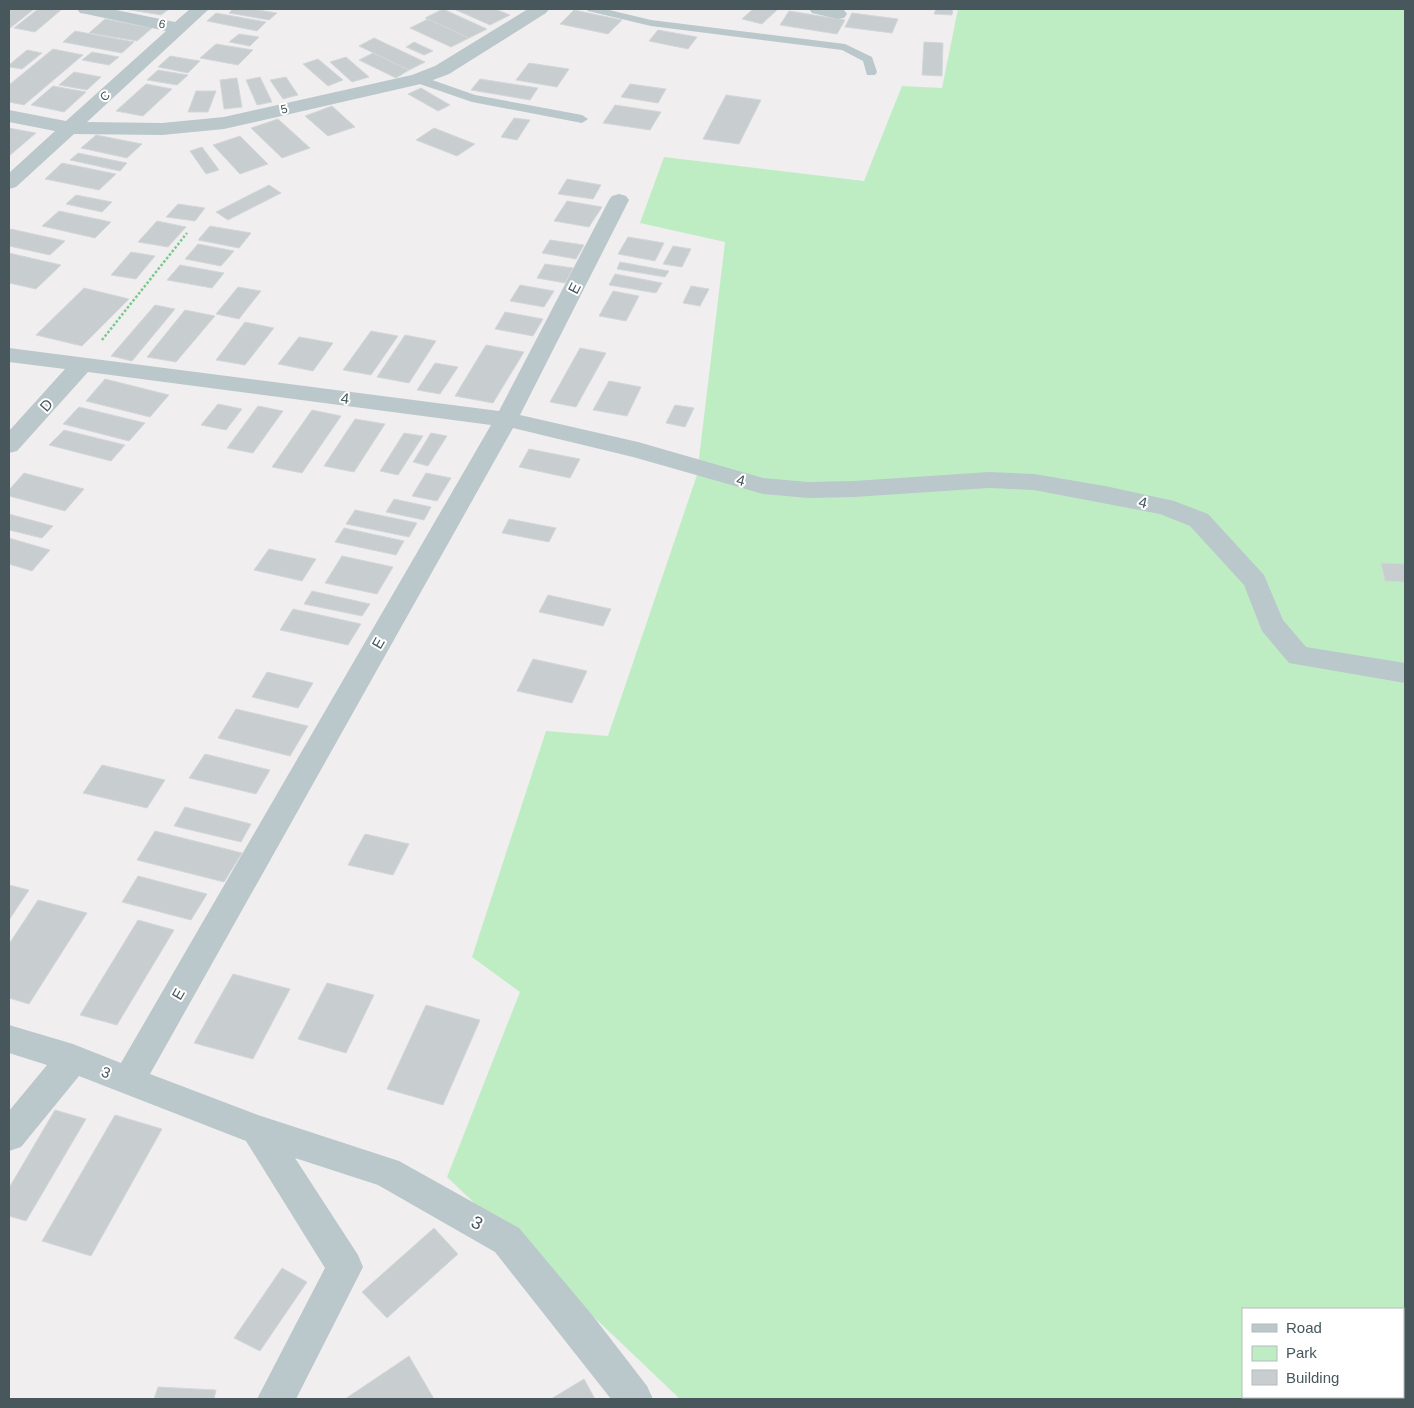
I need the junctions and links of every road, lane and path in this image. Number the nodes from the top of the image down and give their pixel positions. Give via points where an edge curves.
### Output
1 (86, 9) edge
2 (200, 9) edge
3 (540, 9) edge
4 (592, 9) edge
5 (818, 9) edge
6 (838, 14) dead end
7 (178, 28) junction
8 (871, 72) dead end
9 (418, 79) junction
10 (9, 116) edge
11 (582, 119) dead end
12 (71, 128) junction
13 (9, 183) edge
14 (619, 200) dead end
15 (187, 233) dead end
16 (9, 355) edge
17 (82, 364) junction
18 (506, 419) junction
19 (9, 445) edge
20 (1405, 673) edge
21 (9, 1039) edge
22 (73, 1059) junction
23 (128, 1080) junction
24 (258, 1130) junction
25 (9, 1136) edge
26 (276, 1399) edge
27 (634, 1399) edge

1 - 7 street, 6
2 - 7 street, C
3 - 9 street, 5 via 442,70
4 - 8 lane via 651,23 846,48 868,60
5 - 6 street
7 - 12 street, C
9 - 11 lane via 472,98
9 - 12 street, 5 via 224,122 162,129
10 - 12 street, 5
12 - 13 street, C
14 - 18 street, E
15 - 17 path
16 - 17 street, 4
17 - 18 street, 4
17 - 19 street, D
18 - 20 street, 4 via 638,450 763,486 817,490 989,480 1034,482 1165,507 1199,520 1255,581 1271,624 1298,656
18 - 23 street, E
21 - 22 street, 3
22 - 23 street, 3
22 - 25 street
23 - 24 street, 3
24 - 26 street via 345,1267
24 - 27 street, 3 via 386,1172 507,1240

